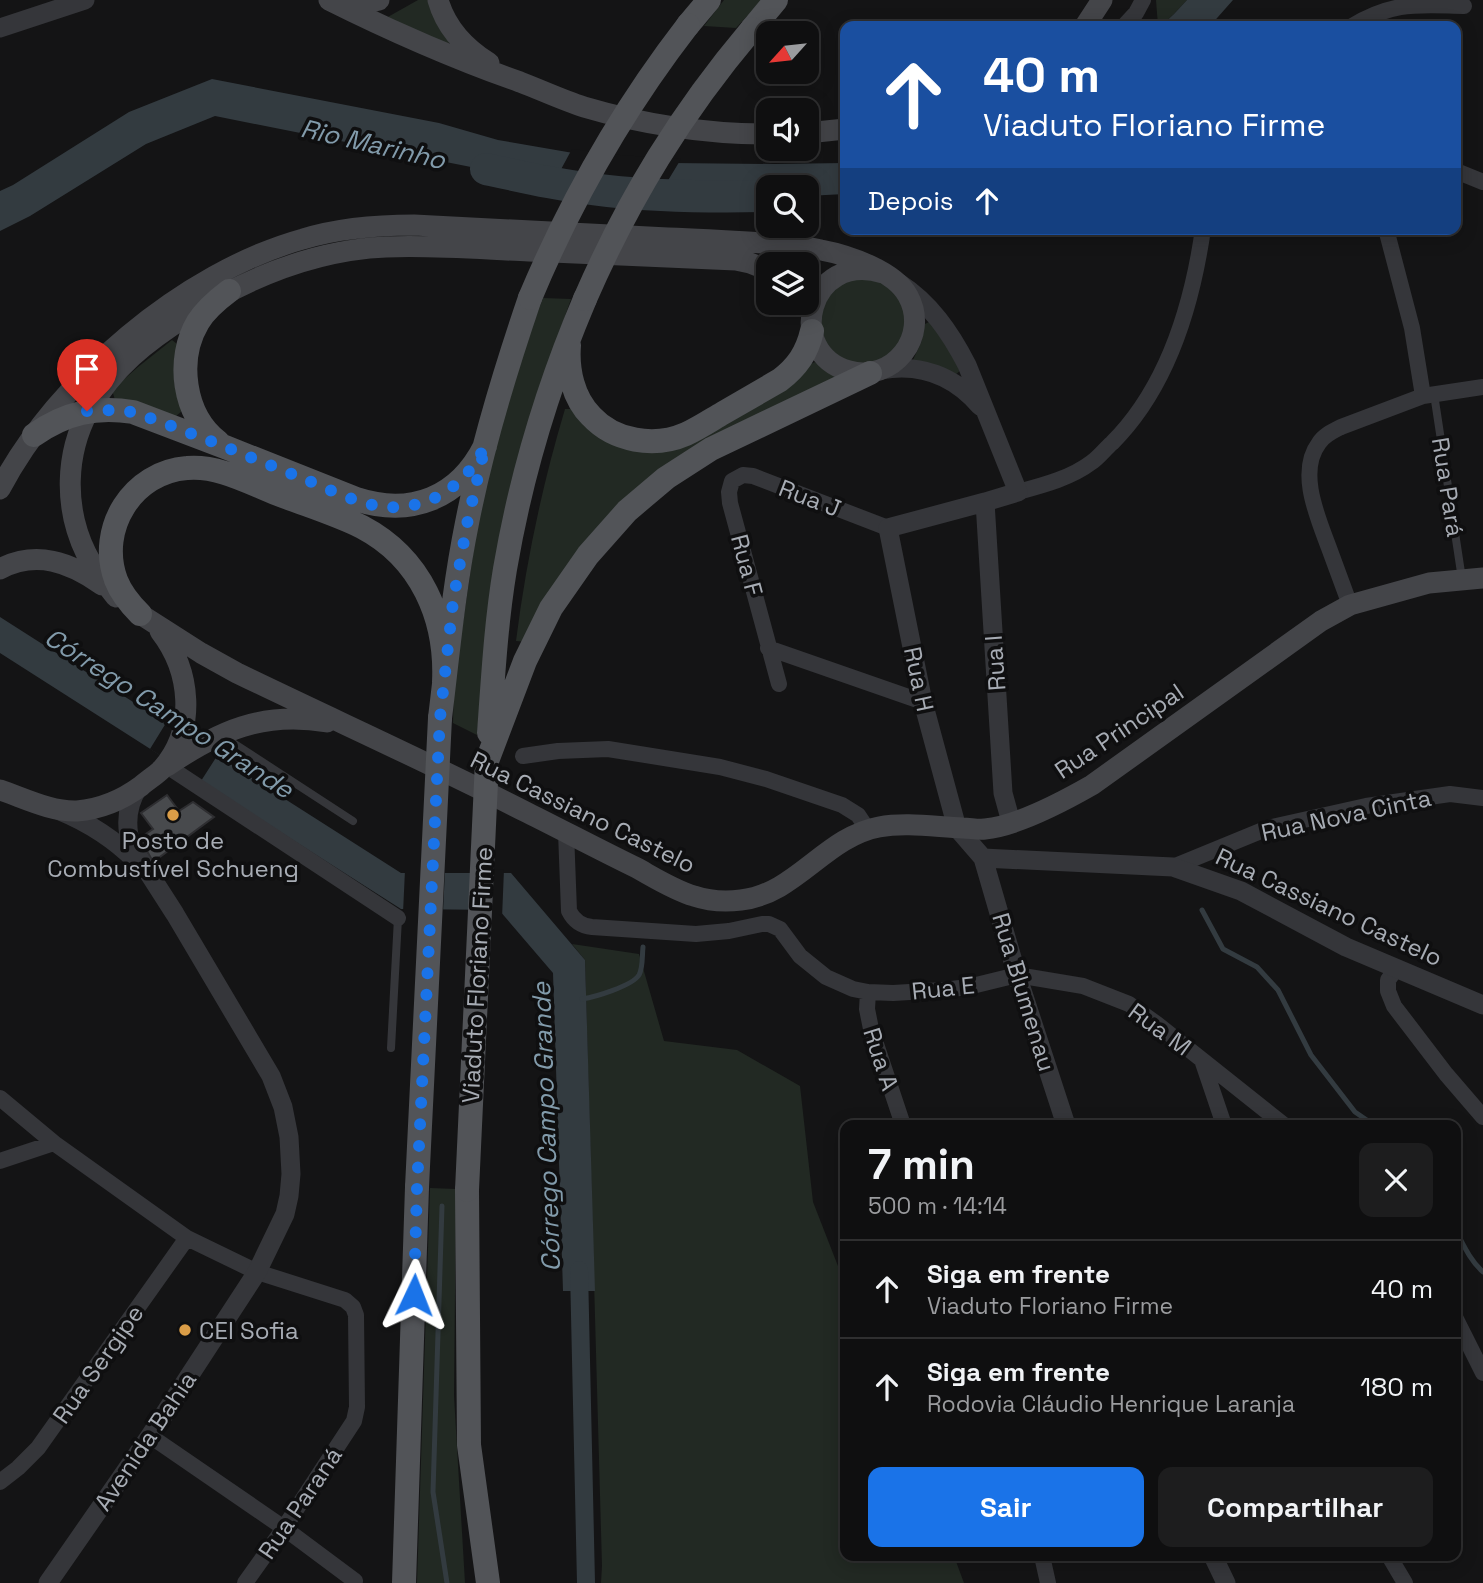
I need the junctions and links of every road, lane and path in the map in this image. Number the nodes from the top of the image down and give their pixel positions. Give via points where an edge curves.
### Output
1 (85, 0) edge
2 (318, 0) edge
3 (379, 0) edge
4 (438, 0) edge
5 (709, 0) edge
6 (776, 0) edge
7 (1102, 0) edge
8 (1143, 0) edge
9 (335, 3) edge
10 (1464, 6) dead end
11 (1088, 21) edge
12 (1129, 21) edge
13 (1361, 21) edge
14 (0, 28) edge
15 (524, 84) junction
16 (840, 130) edge
17 (819, 132) edge
18 (756, 134) edge
19 (1461, 174) edge
20 (1483, 182) edge
21 (1202, 235) edge
22 (1388, 235) edge
23 (756, 265) edge
24 (888, 276) junction
25 (229, 291) junction
26 (809, 318) edge
27 (570, 334) junction
28 (876, 372) junction
29 (1483, 387) edge
30 (1429, 395) junction
31 (89, 411) junction
32 (987, 417) junction
33 (34, 435) junction
34 (225, 446) junction
35 (485, 446) junction
36 (732, 481) joint
37 (0, 489) edge
38 (1018, 492) junction
39 (985, 502) junction
40 (888, 528) junction
41 (0, 569) edge
42 (1473, 578) edge
43 (117, 597) junction
44 (1350, 604) junction
45 (140, 614) junction
46 (768, 648) junction
47 (444, 682) junction
48 (779, 684) dead end
49 (923, 702) junction
50 (349, 727) junction
51 (220, 734) junction
52 (490, 748) junction
53 (523, 756) dead end
54 (167, 765) junction
55 (138, 788) junction
56 (0, 790) edge
57 (1483, 798) edge
58 (60, 810) junction
59 (353, 821) dead end
60 (1011, 822) junction
61 (957, 828) junction
62 (868, 830) junction
63 (566, 832) junction
64 (983, 859) junction
65 (1173, 867) junction
66 (155, 884) junction
67 (398, 918) joint
68 (1396, 969) junction
69 (1017, 975) junction
70 (868, 992) junction
71 (1483, 1005) edge
72 (391, 1048) dead end
73 (1202, 1060) junction
74 (0, 1098) edge
75 (1483, 1117) edge
76 (901, 1120) edge
77 (1064, 1120) edge
78 (1222, 1120) edge
79 (1278, 1120) edge
80 (54, 1143) junction
81 (0, 1161) edge
82 (187, 1238) junction
83 (257, 1272) junction
84 (1461, 1329) edge
85 (1483, 1373) edge
86 (150, 1436) junction
87 (469, 1445) junction
88 (0, 1482) edge
89 (284, 1528) junction
90 (1043, 1561) edge
91 (1215, 1561) edge
92 (1392, 1561) edge
93 (355, 1581) dead end
94 (48, 1583) edge
95 (245, 1583) edge
96 (404, 1583) edge
97 (474, 1583) edge
98 (488, 1583) edge
99 (1048, 1583) edge
100 (1226, 1583) edge
101 (1405, 1583) edge

1 - 14 street
2 - 9 street
3 - 9 main road
4 - 15 main road via 445,19 464,44
5 - 35 main road, bridge via 641,89 562,226 530,298
6 - 27 main road, Viaduto Floriano Firme, bridge via 702,91 657,157 618,226
7 - 11 main road
8 - 12 street
9 - 15 main road via 473,66
10 - 13 street via 1388,8
15 - 18 main road via 584,107 646,123
16 - 17 main road
19 - 20 street
21 - 38 street via 1182,324 1165,365 1132,420 1093,462 1070,475
22 - 30 street, Rua Pará
23 - 25 main road via 736,260 383,247 292,265
24 - 26 main road via 872,270 850,271 830,281 816,298
24 - 28 main road via 908,296 914,328 907,349
24 - 32 street via 923,301 948,331
24 - 33 main road via 823,250 759,243 414,225 329,232 251,258 170,305 91,369
25 - 31 main road via 134,354
25 - 34 main road via 198,323 185,366 188,393 198,418
26 - 27 main road via 805,353 780,380 685,434 651,441 615,434 587,412 571,378
26 - 28 main road via 821,352 837,367
27 - 52 main road, Viaduto Floriano Firme via 540,421 512,533 497,635
28 - 32 street via 908,368 935,373 960,386
28 - 52 main road via 711,449 627,511 588,555 551,608
29 - 30 street
30 - 42 lane, Rua Pará
30 - 44 street via 1341,426 1318,444 1311,460 1313,506
31 - 33 main road via 59,419
31 - 34 main road via 133,412
31 - 43 main road via 74,449 71,501 85,551
32 - 38 street
33 - 37 main road
34 - 35 main road via 356,499 398,507 425,502 450,489 470,470
35 - 47 main road via 467,524
36 - 40 street, Rua J via 753,476
36 - 46 street, Rua F via 730,503
38 - 39 street
39 - 40 street
39 - 60 street, Rua I via 1003,793
40 - 49 street, Rua H
41 - 43 main road via 27,560 54,562 79,571
42 - 44 main road, Rua Principal via 1429,583
43 - 45 main road
44 - 60 main road, Rua Principal via 1092,785
45 - 47 main road via 122,592 113,568 113,529 124,505 142,485 164,472 190,467 216,470 349,521 390,546 414,572 433,606 443,643
45 - 50 main road, Rua Cassiano Castelo via 213,660
45 - 54 main road via 169,643 186,686 186,717
46 - 48 street, Rua F
46 - 49 street
47 - 96 main road, Viaduto Floriano Firme, bridge via 417,1187
49 - 61 street, Rua H
50 - 51 main road, Rua Cassiano Castelo via 284,719
50 - 63 main road, Rua Cassiano Castelo
51 - 54 main road, Rua Cassiano Castelo
51 - 59 lane
52 - 87 main road, Viaduto Floriano Firme, bridge via 467,1190
53 - 62 street via 608,749 720,767 842,805 858,815
54 - 55 main road, Rua Cassiano Castelo
54 - 67 street
55 - 58 main road, Rua Cassiano Castelo via 106,805
55 - 66 street, Avenida Bahia via 127,815 128,836
56 - 58 main road
57 - 65 street, Rua Nova Cinta via 1450,794 1354,808 1268,828
58 - 66 street, Avenida Bahia via 110,838
60 - 61 main road, Rua Principal via 986,829
61 - 62 main road, Rua Principal
61 - 64 street
62 - 63 main road, Rua Cassiano Castelo via 834,846 782,886 726,901 680,891
63 - 70 street, Rua E via 569,911 580,925 696,934 769,924 780,929 800,956 826,977
64 - 65 street, Rua Cassiano Castelo
64 - 69 street, Rua Blumenau
65 - 68 street, Rua Cassiano Castelo via 1241,891
66 - 83 street, Avenida Bahia via 253,1043 283,1107 289,1137 289,1196
67 - 72 lane
68 - 71 street, Rua Cassiano Castelo
68 - 75 street via 1388,980 1394,1006
69 - 70 street, Rua E via 943,990
69 - 73 street, Rua M via 1083,986 1129,1004
69 - 77 street, Rua Blumenau
70 - 76 street, Rua A via 868,1019
73 - 78 street
73 - 79 street, Rua M
74 - 80 street
80 - 81 street
80 - 82 street
82 - 83 street
82 - 88 street, Rua Sergipe via 38,1448
83 - 86 street, Avenida Bahia
83 - 89 street, Rua Paraná via 345,1300 356,1315 354,1421
84 - 85 street
86 - 89 street
86 - 94 street, Avenida Bahia
87 - 97 main road
87 - 98 main road
89 - 93 street
89 - 95 street, Rua Paraná
90 - 99 street
91 - 100 street
92 - 101 street

